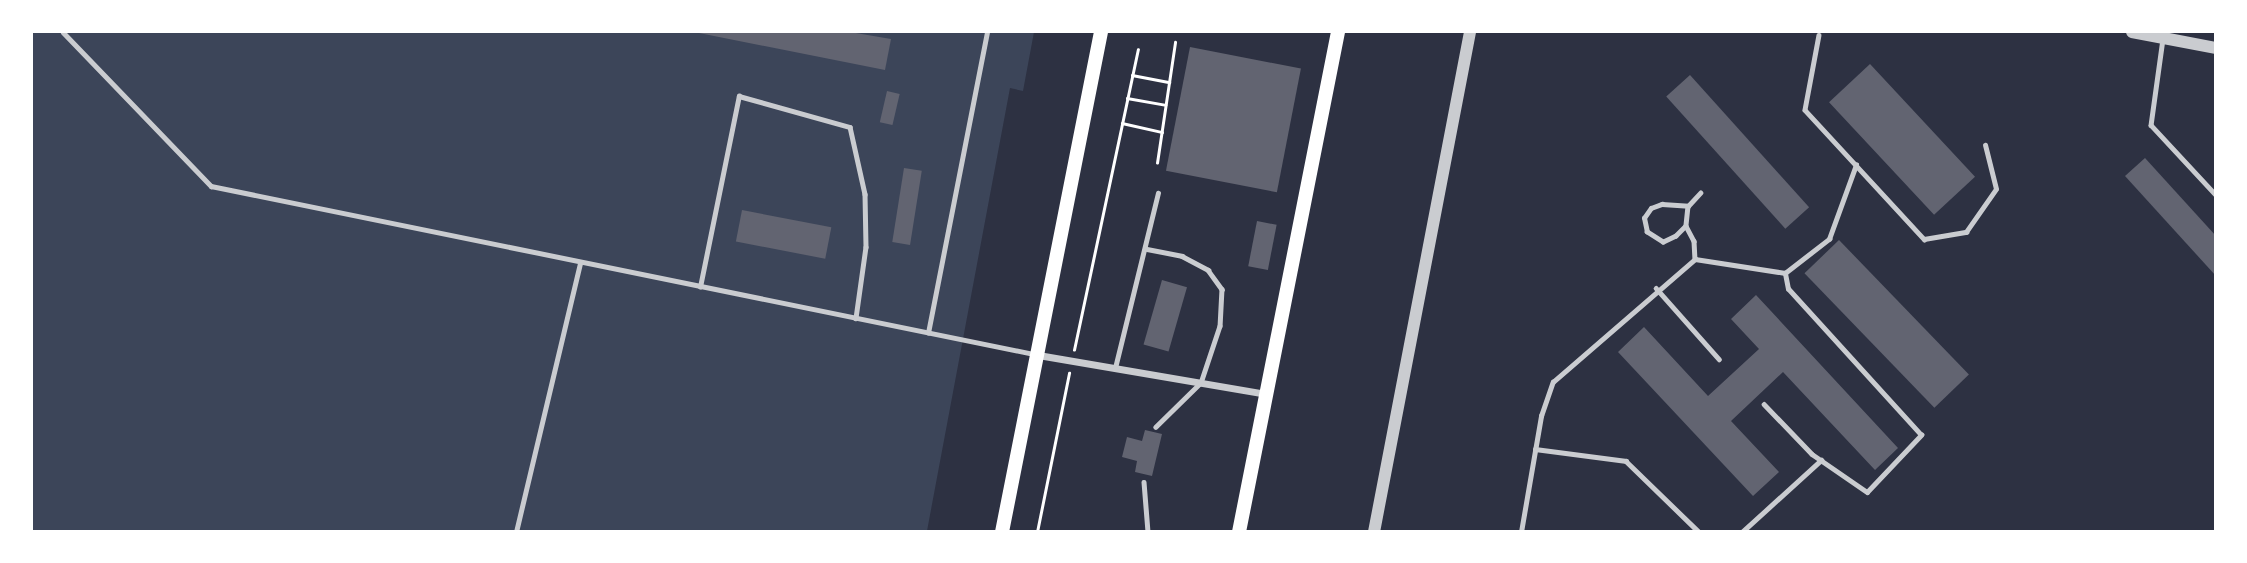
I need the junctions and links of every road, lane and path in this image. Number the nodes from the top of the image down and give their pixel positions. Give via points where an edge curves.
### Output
1 (63, 32) edge
2 (987, 32) edge
3 (1101, 32) edge
4 (1338, 32) edge
5 (1470, 32) edge
6 (2132, 32) edge
7 (1819, 35) dead end
8 (2163, 38) junction
9 (1175, 42) dead end
10 (2216, 48) edge
11 (1138, 50) dead end
12 (1132, 75) junction
13 (1169, 82) junction
14 (1127, 97) junction
15 (1166, 105) junction
16 (1122, 123) junction
17 (1162, 132) junction
18 (1985, 145) dead end
19 (1157, 163) dead end
20 (1856, 165) junction
21 (1158, 192) dead end
22 (1700, 193) dead end
23 (2216, 195) edge
24 (1688, 206) junction
25 (1686, 226) junction
26 (1147, 249) junction
27 (1695, 259) junction
28 (580, 263) junction
29 (1785, 273) junction
30 (700, 287) junction
31 (1656, 288) junction
32 (856, 318) junction
33 (928, 333) junction
34 (1038, 355) junction
35 (1718, 359) dead end
36 (1071, 361) junction
37 (1115, 369) junction
38 (1200, 383) junction
39 (1266, 394) junction
40 (1764, 404) dead end
41 (1156, 427) dead end
42 (1535, 449) junction
43 (1821, 460) junction
44 (1144, 482) dead end
45 (516, 531) edge
46 (1002, 531) edge
47 (1037, 531) edge
48 (1148, 531) edge
49 (1239, 531) edge
50 (1374, 531) edge
51 (1521, 531) edge
52 (1699, 531) edge
53 (1742, 531) edge

1 - 28 lane via 211,187
2 - 33 lane
3 - 34 main road
4 - 39 main road
5 - 50 street
6 - 8 street
7 - 20 lane via 1805,110
8 - 10 street
8 - 23 lane via 2151,125
9 - 13 path
11 - 12 path
12 - 13 path
12 - 14 path
13 - 15 path
14 - 15 path
14 - 16 path
15 - 17 path
16 - 17 path
16 - 36 path
17 - 19 path
18 - 20 lane via 1996,188 1966,232 1924,239
20 - 29 lane via 1829,239
21 - 26 lane
22 - 24 lane
24 - 25 lane
24 - 25 lane via 1662,204 1644,218 1647,232 1663,242
25 - 27 lane
26 - 37 lane
26 - 38 lane via 1208,270 1222,289 1220,326
27 - 29 lane
27 - 31 lane
28 - 30 lane
28 - 45 lane
29 - 43 lane via 1788,289 1921,435 1867,492
30 - 32 lane
30 - 32 lane via 738,96 850,127 865,194 866,247
31 - 35 lane
31 - 42 lane via 1553,382
32 - 33 lane
33 - 34 lane
34 - 36 street
34 - 46 main road
36 - 37 street
36 - 47 path
37 - 38 street
38 - 39 street
38 - 41 lane
39 - 49 main road
40 - 43 lane
42 - 51 lane
42 - 52 lane via 1626,461
43 - 53 lane
44 - 48 lane

